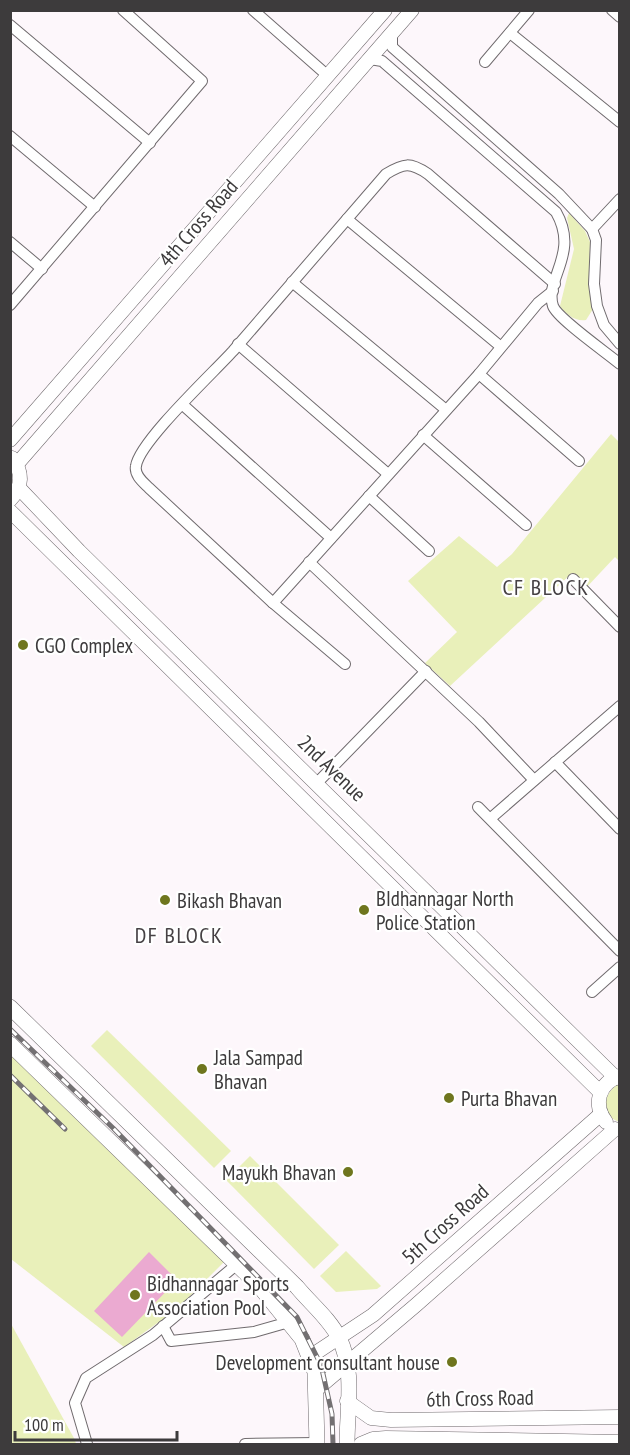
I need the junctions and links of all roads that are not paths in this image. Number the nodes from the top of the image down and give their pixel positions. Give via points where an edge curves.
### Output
1 (123, 10) edge
2 (253, 10) edge
3 (385, 10) edge
4 (412, 10) edge
5 (529, 10) edge
6 (612, 10) edge
7 (620, 17) edge
8 (10, 25) edge
9 (510, 33) junction
10 (392, 34) junction
11 (370, 59) junction
12 (485, 62) dead end
13 (328, 76) junction
14 (620, 122) edge
15 (484, 128) junction
16 (10, 136) edge
17 (474, 140) junction
18 (150, 143) junction
19 (620, 199) edge
20 (570, 204) junction
21 (95, 207) junction
22 (556, 212) junction
23 (346, 219) junction
24 (592, 228) junction
25 (10, 242) edge
26 (42, 269) junction
27 (292, 282) junction
28 (554, 288) junction
29 (10, 304) edge
30 (604, 325) junction
31 (590, 338) junction
32 (238, 344) junction
33 (620, 344) edge
34 (500, 346) junction
35 (620, 364) edge
36 (479, 374) junction
37 (66, 377) junction
38 (81, 390) junction
39 (183, 405) junction
40 (445, 409) junction
41 (423, 435) junction
42 (10, 440) edge
43 (14, 460) edge
44 (579, 461) dead end
45 (388, 474) junction
46 (19, 488) junction
47 (369, 496) junction
48 (10, 500) edge
49 (10, 511) edge
50 (526, 525) dead end
51 (331, 538) junction
52 (79, 551) junction
53 (429, 551) dead end
54 (309, 562) junction
55 (65, 566) junction
56 (573, 579) dead end
57 (273, 603) junction
58 (620, 627) edge
59 (345, 664) dead end
60 (426, 671) junction
61 (620, 706) edge
62 (280, 746) junction
63 (263, 760) junction
64 (555, 762) junction
65 (534, 780) junction
66 (318, 783) junction
67 (336, 802) junction
68 (478, 807) dead end
69 (321, 817) junction
70 (491, 818) junction
71 (620, 829) edge
72 (620, 951) edge
73 (620, 967) edge
74 (592, 992) dead end
75 (10, 1007) edge
76 (10, 1044) edge
77 (618, 1077) edge
78 (600, 1092) junction
79 (601, 1114) junction
80 (617, 1129) edge
81 (165, 1160) junction
82 (148, 1178) junction
83 (236, 1264) junction
84 (289, 1323) junction
85 (163, 1326) junction
86 (339, 1337) junction
87 (311, 1356) junction
88 (348, 1363) junction
89 (317, 1389) junction
90 (347, 1401) junction
91 (620, 1417) edge
92 (526, 1418) junction
93 (527, 1438) junction
94 (620, 1442) edge
95 (87, 1444) edge
96 (245, 1444) edge
97 (317, 1444) edge
98 (347, 1444) edge
99 (361, 1444) edge

1 - 18 street via 202,81
2 - 13 street
3 - 13 street, 4th Cross Road
4 - 10 street, 4th Cross Road
5 - 9 street
6 - 7 street
8 - 18 street
9 - 12 street
9 - 14 street
10 - 11 street, 4th Cross Road
10 - 15 street via 392,47
11 - 17 street via 382,61
11 - 38 street, 4th Cross Road
13 - 37 street, 4th Cross Road
15 - 17 street
15 - 20 street
16 - 21 street
17 - 22 street
18 - 21 street
19 - 24 street
20 - 22 street
20 - 24 street
21 - 26 street
22 - 28 street via 563,224 564,259
23 - 27 street
23 - 28 street via 386,174 401,165 415,165
23 - 34 street
24 - 30 street via 596,240 594,284
25 - 26 street
26 - 29 street
27 - 32 street
27 - 40 street
28 - 31 street via 554,307 560,317
28 - 34 street
30 - 31 street
30 - 33 street
31 - 35 street
32 - 39 street
32 - 45 street
34 - 36 street
36 - 40 street
36 - 44 street
37 - 38 street
37 - 42 street, 4th Cross Road
38 - 43 street, 4th Cross Road
39 - 51 street
39 - 57 street via 137,460 138,477
40 - 41 street
41 - 45 street
41 - 50 street
43 - 46 street via 21,476
45 - 47 street
46 - 48 street
46 - 52 street, 2nd Avenue
47 - 51 street
47 - 53 street
49 - 55 street, 2nd Avenue
51 - 54 street
52 - 55 street
52 - 62 street, 2nd Avenue
54 - 57 street
54 - 60 street
55 - 63 street, 2nd Avenue
56 - 58 street
57 - 59 street
60 - 65 street
60 - 66 street
61 - 64 street
62 - 63 street
62 - 66 street, 2nd Avenue
63 - 69 street, 2nd Avenue
64 - 65 street
64 - 71 street
65 - 70 street
66 - 67 street, 2nd Avenue
67 - 69 street
67 - 77 street, 2nd Avenue
68 - 70 street
69 - 78 street, 2nd Avenue
70 - 72 street
73 - 74 street
75 - 81 main road
76 - 82 main road
77 - 78 street
78 - 79 street
79 - 80 street
79 - 86 street, 5th Cross Road via 398,1294
80 - 88 street
81 - 82 main road
81 - 86 main road via 297,1287
82 - 83 main road
83 - 84 main road
83 - 85 street
84 - 85 street via 254,1332 171,1341
84 - 87 main road
85 - 95 street via 86,1378 75,1404
86 - 87 street, 5th Cross Road
86 - 88 main road
87 - 89 main road
88 - 89 street
88 - 90 main road
89 - 97 main road
90 - 92 street, 6th Cross Road via 371,1418 381,1419
90 - 98 main road
91 - 92 street, 6th Cross Road
92 - 93 street
93 - 94 street
93 - 99 street via 386,1438
96 - 97 street

